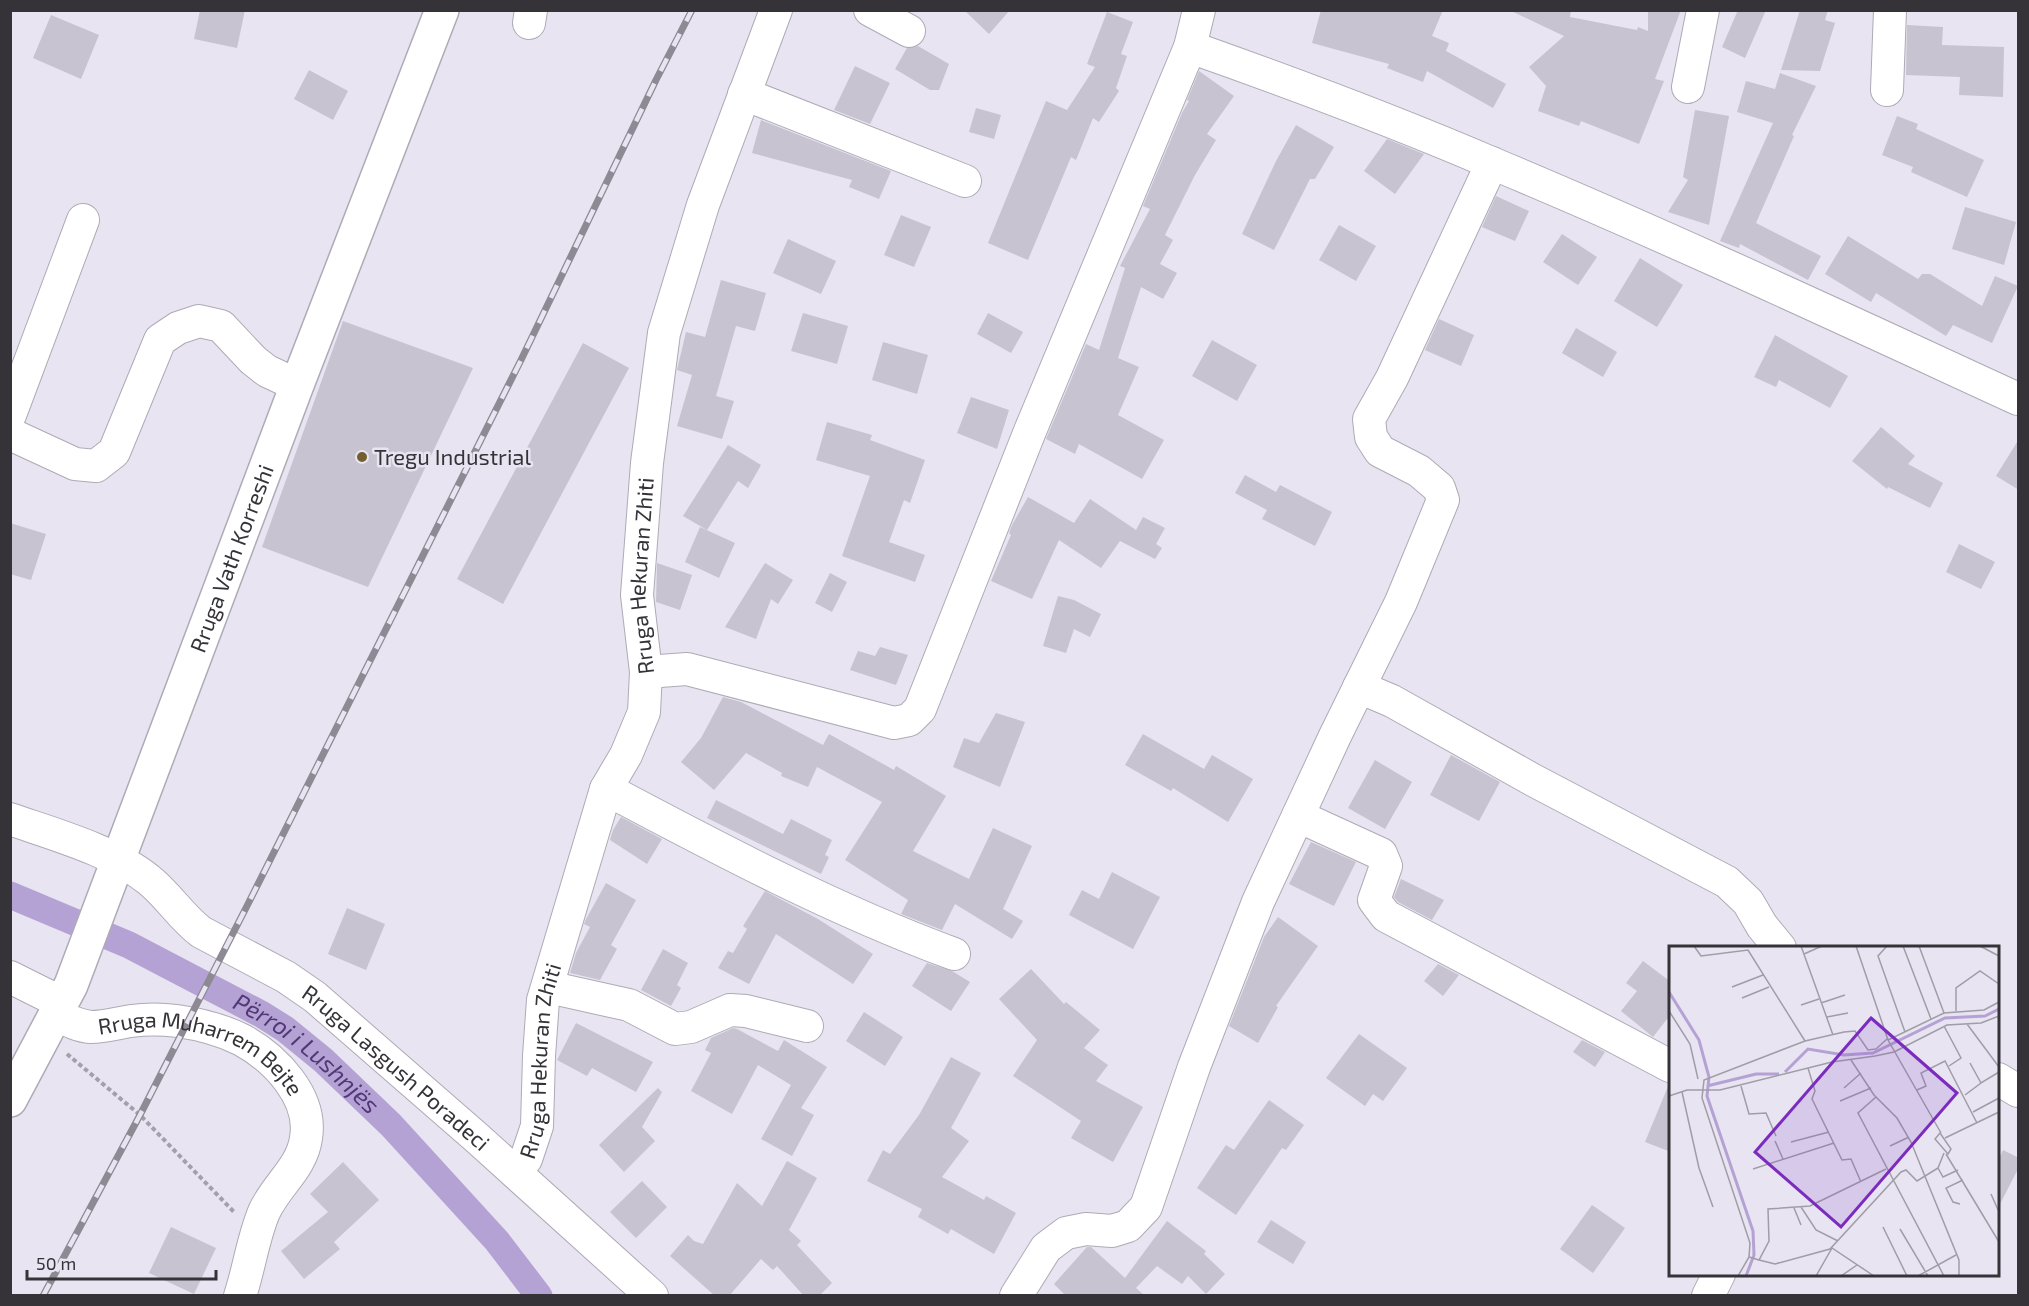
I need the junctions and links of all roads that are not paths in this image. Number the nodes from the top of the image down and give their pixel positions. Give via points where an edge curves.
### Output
1 (442, 10) edge
2 (776, 10) edge
3 (870, 10) edge
4 (1199, 10) edge
5 (1703, 10) edge
6 (1890, 10) edge
7 (909, 31) dead end
8 (1190, 47) junction
9 (1688, 87) dead end
10 (1887, 90) dead end
11 (744, 94) junction
12 (1492, 163) junction
13 (965, 181) dead end
14 (83, 220) dead end
15 (297, 385) junction
16 (2019, 399) edge
17 (10, 416) edge
18 (10, 434) edge
19 (646, 672) junction
20 (1359, 687) junction
21 (606, 789) junction
22 (1298, 816) junction
23 (10, 819) edge
24 (115, 872) junction
25 (1778, 946) edge
26 (954, 954) dead end
27 (10, 977) edge
28 (548, 987) junction
29 (58, 1011) junction
30 (807, 1026) dead end
31 (1669, 1065) edge
32 (1999, 1080) edge
33 (2019, 1091) edge
34 (10, 1100) edge
35 (515, 1172) junction
36 (1718, 1276) edge
37 (240, 1296) edge
38 (652, 1296) edge
39 (1017, 1296) edge
40 (1708, 1296) edge

1 - 15 main road, Rruga Vath Korreshi
2 - 11 street, Rruga Hekuran Zhiti
3 - 7 street
4 - 8 street
5 - 9 street
6 - 10 street
8 - 12 street
8 - 19 street via 1025,442 920,709 909,720 894,723 687,669
11 - 13 street
11 - 19 street, Rruga Hekuran Zhiti via 703,205 664,333 647,463 637,595
12 - 16 street via 1676,242
12 - 20 street via 1369,419 1371,436 1380,451 1419,471 1439,488 1443,500 1401,602
14 - 17 street
15 - 18 street via 260,366 221,326 199,321 160,340 114,452 96,466 75,464
15 - 24 main road, Rruga Vath Korreshi
19 - 21 street, Rruga Hekuran Zhiti via 644,712
20 - 22 street
20 - 25 street via 1392,701 1727,882 1748,902
21 - 26 street via 850,912
21 - 28 street, Rruga Hekuran Zhiti
22 - 31 street via 1381,854 1386,866 1374,900 1386,916
22 - 39 street via 1250,924 1194,1067 1146,1207 1128,1226 1112,1231 1086,1229 1066,1233 1046,1248
23 - 24 street, Rruga Lasgush Poradeci
24 - 29 main road, Rruga Vath Korreshi
24 - 35 street, Rruga Lasgush Poradeci via 149,880 190,924 315,997
27 - 29 street
28 - 30 street via 629,1005 675,1029 691,1027 730,1010
28 - 35 street, Rruga Hekuran Zhiti via 543,1000 538,1056 537,1126 526,1159
29 - 34 main road, Rruga Vath Korreshi
29 - 37 street, Rruga Muharrem Bejte via 77,1024 90,1027 143,1020 176,1021 225,1032 244,1041 281,1071 298,1095 307,1120 306,1140 299,1160 268,1205
32 - 33 street
35 - 38 street, Rruga Lasgush Poradeci
36 - 40 street

